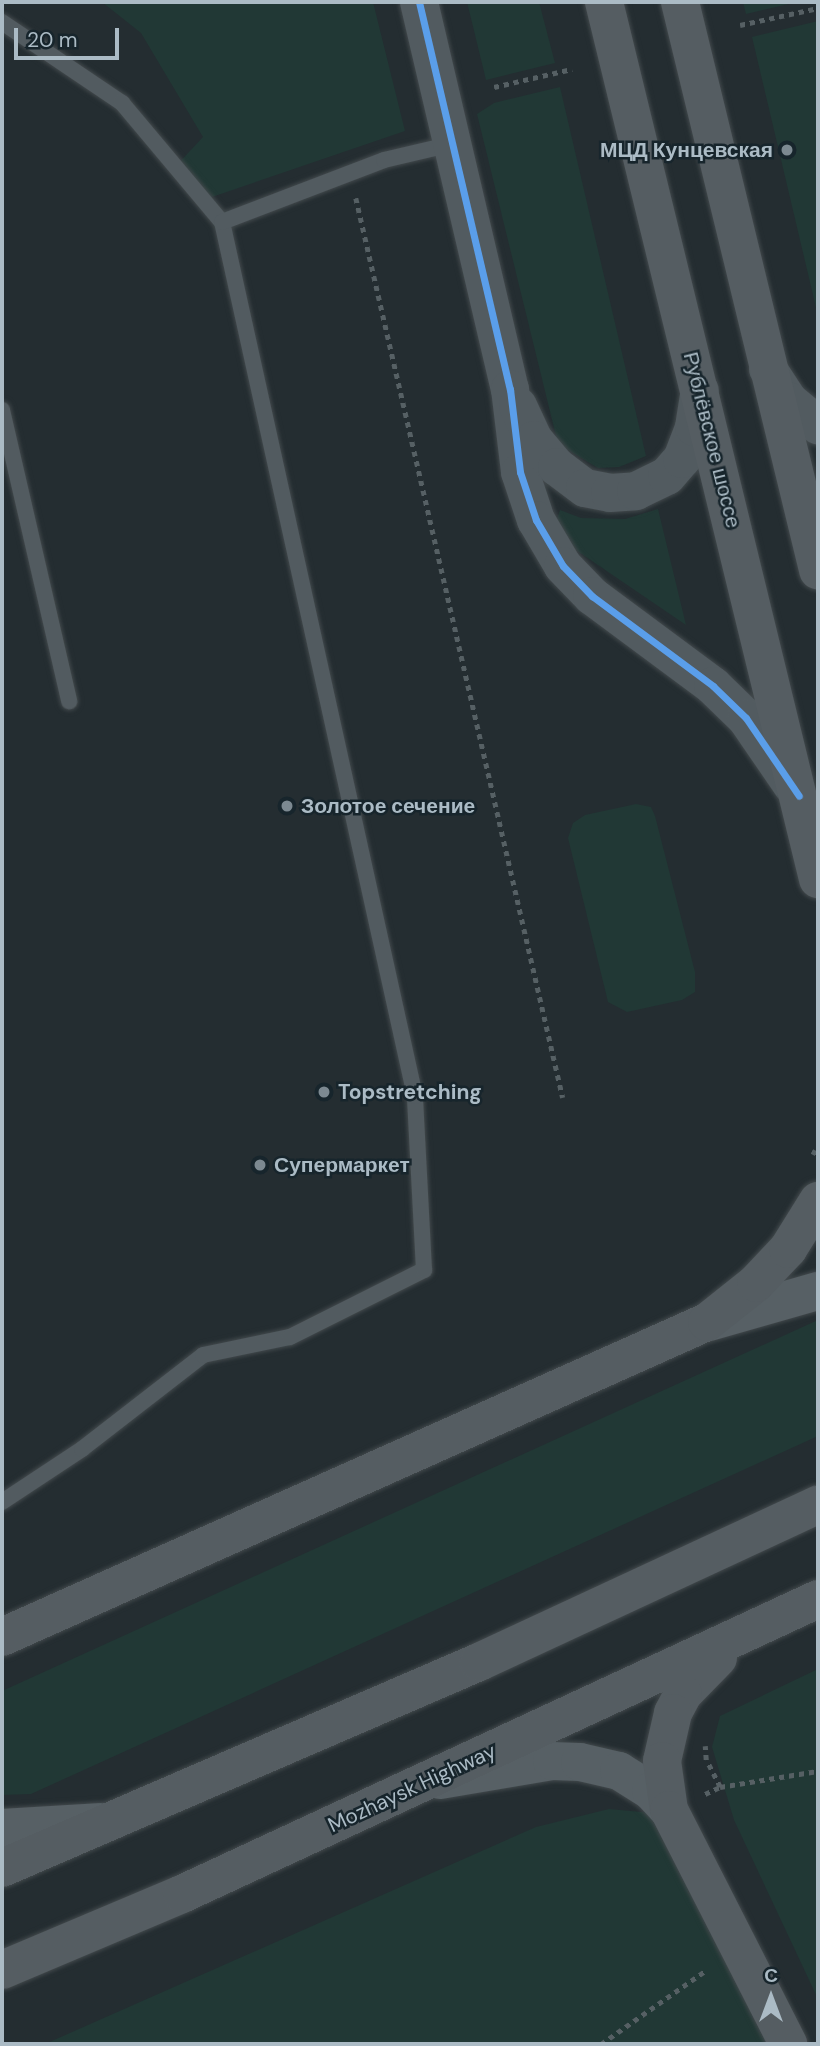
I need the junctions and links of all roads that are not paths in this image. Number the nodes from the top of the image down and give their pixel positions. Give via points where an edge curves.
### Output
1 (419, 2) edge
2 (604, 2) edge
3 (680, 2) edge
4 (2, 22) edge
5 (453, 144) junction
6 (222, 222) junction
7 (768, 369) junction
8 (510, 389) junction
9 (700, 390) junction
10 (2, 410) edge
11 (818, 425) edge
12 (818, 570) edge
13 (69, 701) dead end
14 (799, 796) junction
15 (818, 878) edge
16 (818, 1201) edge
17 (818, 1291) edge
18 (707, 1322) junction
19 (2, 1502) edge
20 (818, 1505) edge
21 (818, 1598) edge
22 (754, 1632) junction
23 (2, 1637) edge
24 (424, 1783) junction
25 (669, 1810) junction
26 (119, 1820) junction
27 (2, 1828) edge
28 (2, 1868) edge
29 (2, 1970) edge
30 (788, 2044) edge

1 - 5 street
2 - 9 main road, Рублёвское шоссе
3 - 7 main road
4 - 6 lane via 122,103
5 - 6 lane via 350,173
5 - 8 street
6 - 19 lane via 415,1096 424,1270 290,1336 203,1355 82,1449
7 - 11 street via 789,401
7 - 12 main road
8 - 9 street via 534,440 558,467 585,488 610,493 636,491 667,476 682,459
8 - 14 street via 520,472 536,520 564,566 592,596 713,686 746,718
9 - 14 main road, Рублёвское шоссе
10 - 13 lane
14 - 15 main road, Рублёвское шоссе
16 - 18 main road via 788,1249 757,1283
17 - 18 main road
18 - 23 main road
20 - 26 main road via 479,1662
21 - 22 main road, Mozhaysk Highway
22 - 24 main road, Mozhaysk Highway
22 - 25 main road via 709,1664 673,1713 662,1761
24 - 25 main road via 552,1761 580,1762 619,1771
24 - 29 main road, Mozhaysk Highway
25 - 30 main road
26 - 27 main road
26 - 28 main road

